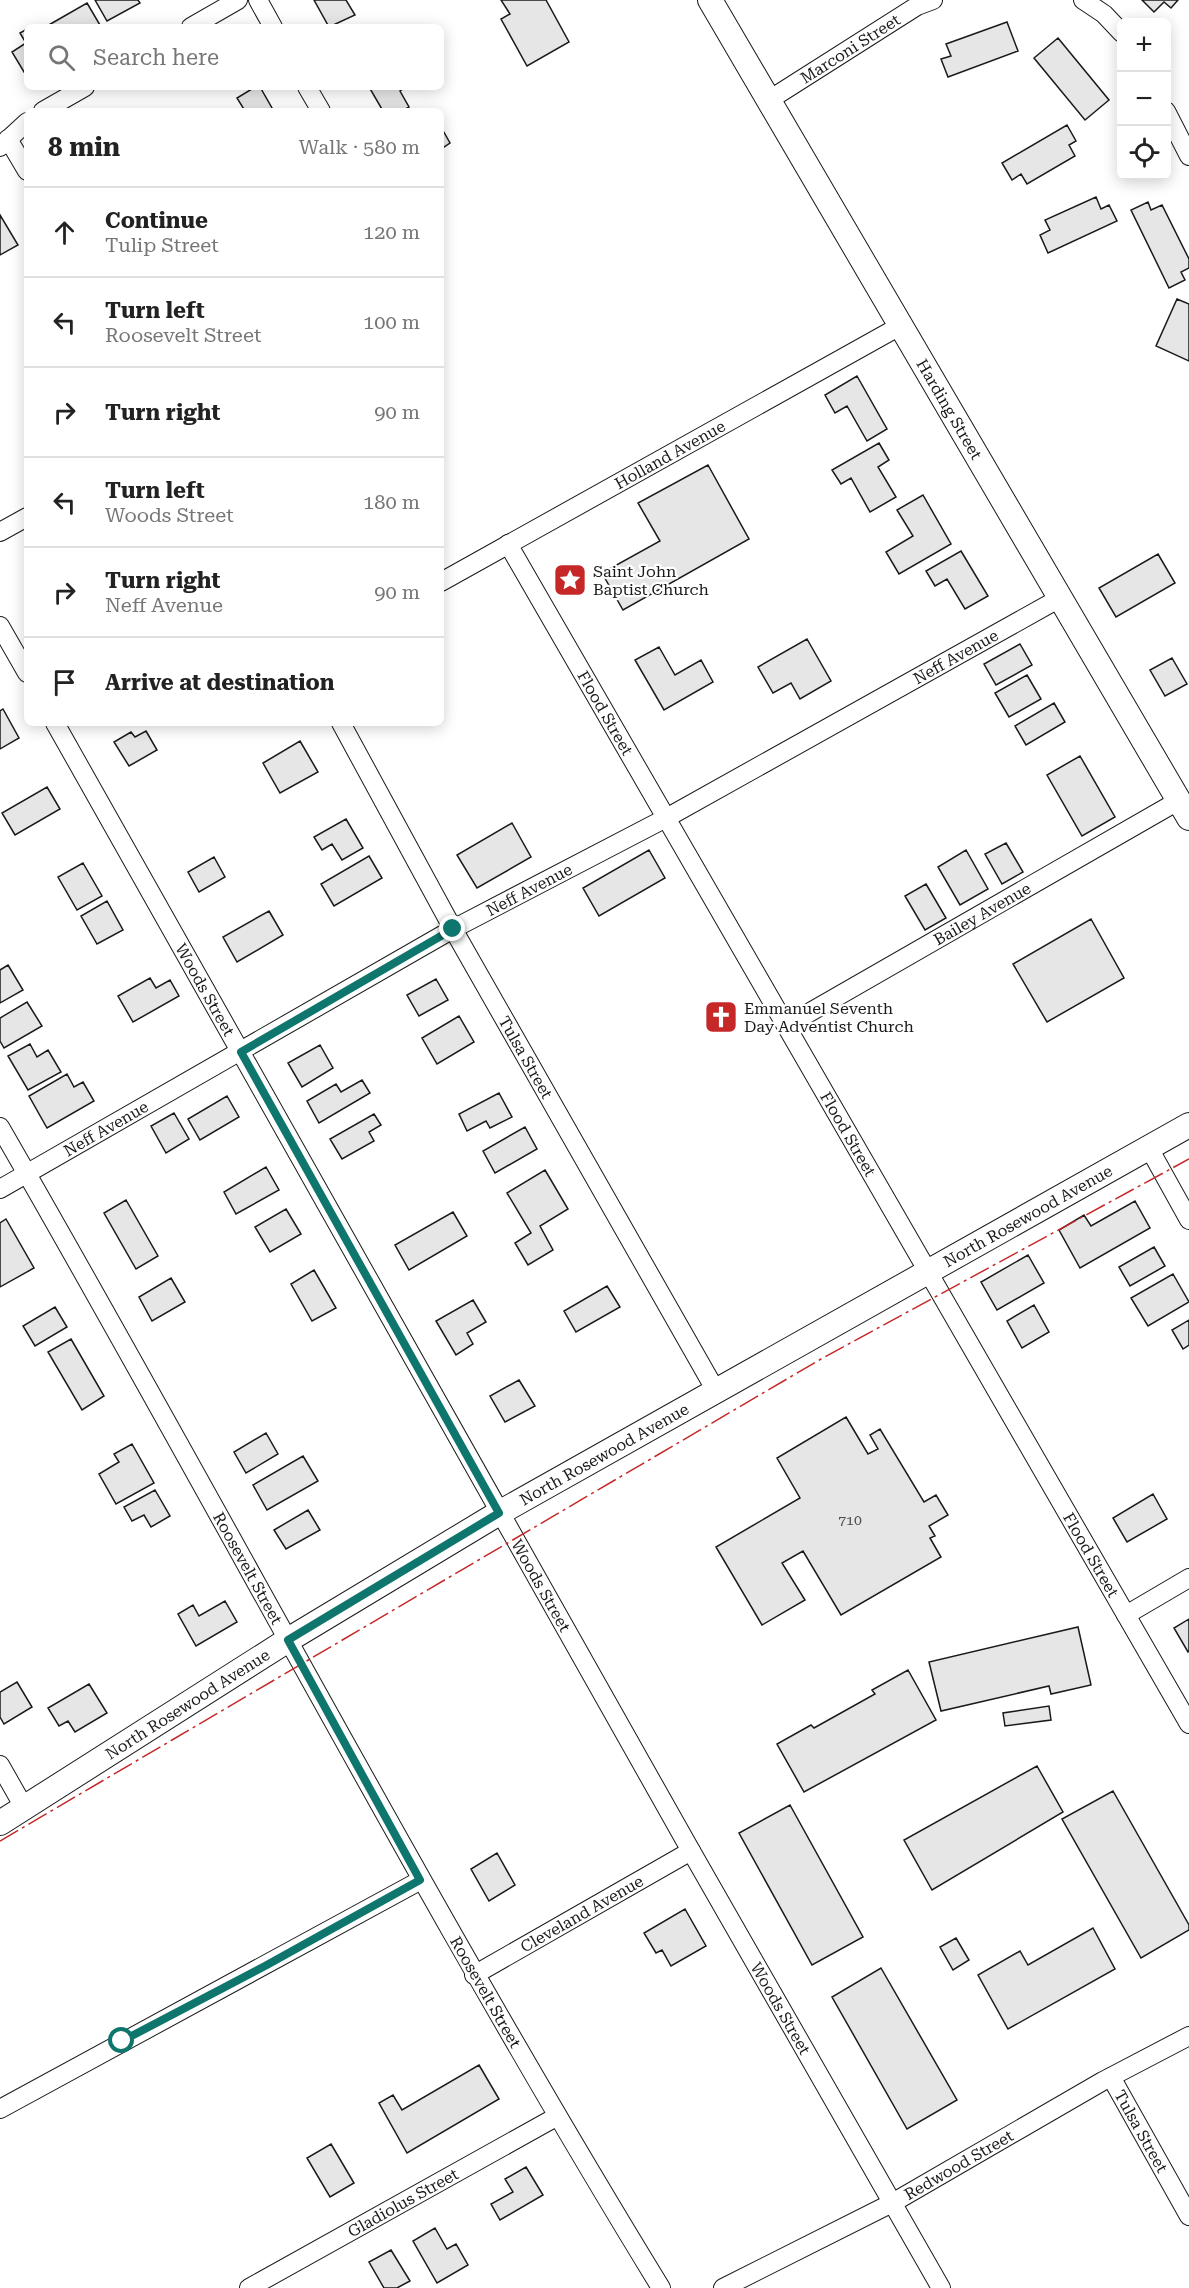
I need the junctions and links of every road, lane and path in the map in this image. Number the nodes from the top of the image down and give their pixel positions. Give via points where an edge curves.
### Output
1 (238, 0) edge
2 (258, 0) edge
3 (710, 0) edge
4 (933, 0) edge
5 (1083, 0) edge
6 (196, 24) edge
7 (271, 24) edge
8 (1117, 28) edge
9 (80, 90) edge
10 (310, 90) edge
11 (769, 100) junction
12 (48, 108) edge
13 (319, 108) edge
14 (1171, 115) edge
15 (24, 125) edge
16 (1183, 128) edge
17 (4, 143) edge
18 (1189, 156) edge
19 (24, 167) edge
20 (900, 326) junction
21 (24, 519) edge
22 (0, 532) edge
23 (508, 544) junction
24 (444, 580) edge
25 (1060, 598) junction
26 (0, 626) edge
27 (24, 668) edge
28 (57, 726) edge
29 (343, 726) edge
30 (1184, 809) edge
31 (668, 817) junction
32 (453, 929) junction
33 (786, 1026) junction
34 (241, 1052) junction
35 (1189, 1125) edge
36 (0, 1127) edge
37 (1149, 1148) junction
38 (27, 1174) junction
39 (0, 1189) edge
40 (1189, 1220) edge
41 (929, 1271) junction
42 (716, 1391) junction
43 (499, 1513) junction
44 (1189, 1578) edge
45 (1126, 1615) junction
46 (288, 1640) junction
47 (1189, 1724) edge
48 (0, 1765) edge
49 (25, 1809) junction
50 (0, 1823) edge
51 (691, 1851) junction
52 (420, 1880) junction
53 (474, 1975) junction
54 (1189, 2036) edge
55 (1111, 2077) junction
56 (0, 2109) edge
57 (556, 2117) junction
58 (894, 2202) junction
59 (1189, 2216) edge
60 (249, 2288) edge
61 (661, 2288) edge
62 (723, 2288) edge
63 (941, 2288) edge

1 - 6 street
2 - 7 street
3 - 11 street, Harding Street
4 - 11 street, Marconi Street via 917,6
5 - 8 street
9 - 12 street
10 - 13 street
11 - 20 street, Harding Street
14 - 16 street
15 - 17 street
16 - 18 street
17 - 19 street
20 - 23 street, Holland Avenue
20 - 25 street, Harding Street
21 - 22 street
23 - 24 street, Holland Avenue
23 - 31 street, Flood Street
25 - 30 street, Harding Street
25 - 31 street, Neff Avenue
26 - 27 street
28 - 34 street, Woods Street
29 - 32 street, Tulsa Street
30 - 33 street, Bailey Avenue
31 - 32 street, Neff Avenue
31 - 33 street, Flood Street
32 - 34 street, Neff Avenue
32 - 42 street, Tulsa Street
33 - 41 street, Flood Street
34 - 38 street, Neff Avenue
34 - 43 street, Woods Street
35 - 37 street, North Rosewood Avenue
36 - 38 street, Roosevelt Street
37 - 40 street
37 - 41 street, North Rosewood Avenue
38 - 39 street, Neff Avenue
38 - 46 street, Roosevelt Street
41 - 42 street, North Rosewood Avenue
41 - 45 street, Flood Street
42 - 43 street, North Rosewood Avenue
43 - 46 street, North Rosewood Avenue
43 - 51 street, Woods Street
44 - 45 street
45 - 47 street, Flood Street
46 - 49 street, North Rosewood Avenue
46 - 52 street, Roosevelt Street
48 - 49 street
49 - 50 street, North Rosewood Avenue
51 - 53 street, Cleveland Avenue
51 - 58 street, Woods Street
52 - 53 street, Roosevelt Street
52 - 56 street
53 - 57 street, Roosevelt Street
54 - 55 street, Redwood Street
55 - 58 street, Redwood Street
55 - 59 street, Tulsa Street
57 - 60 street, Gladiolus Street
57 - 61 street, Roosevelt Street
58 - 62 street, Redwood Street
58 - 63 street, Woods Street

